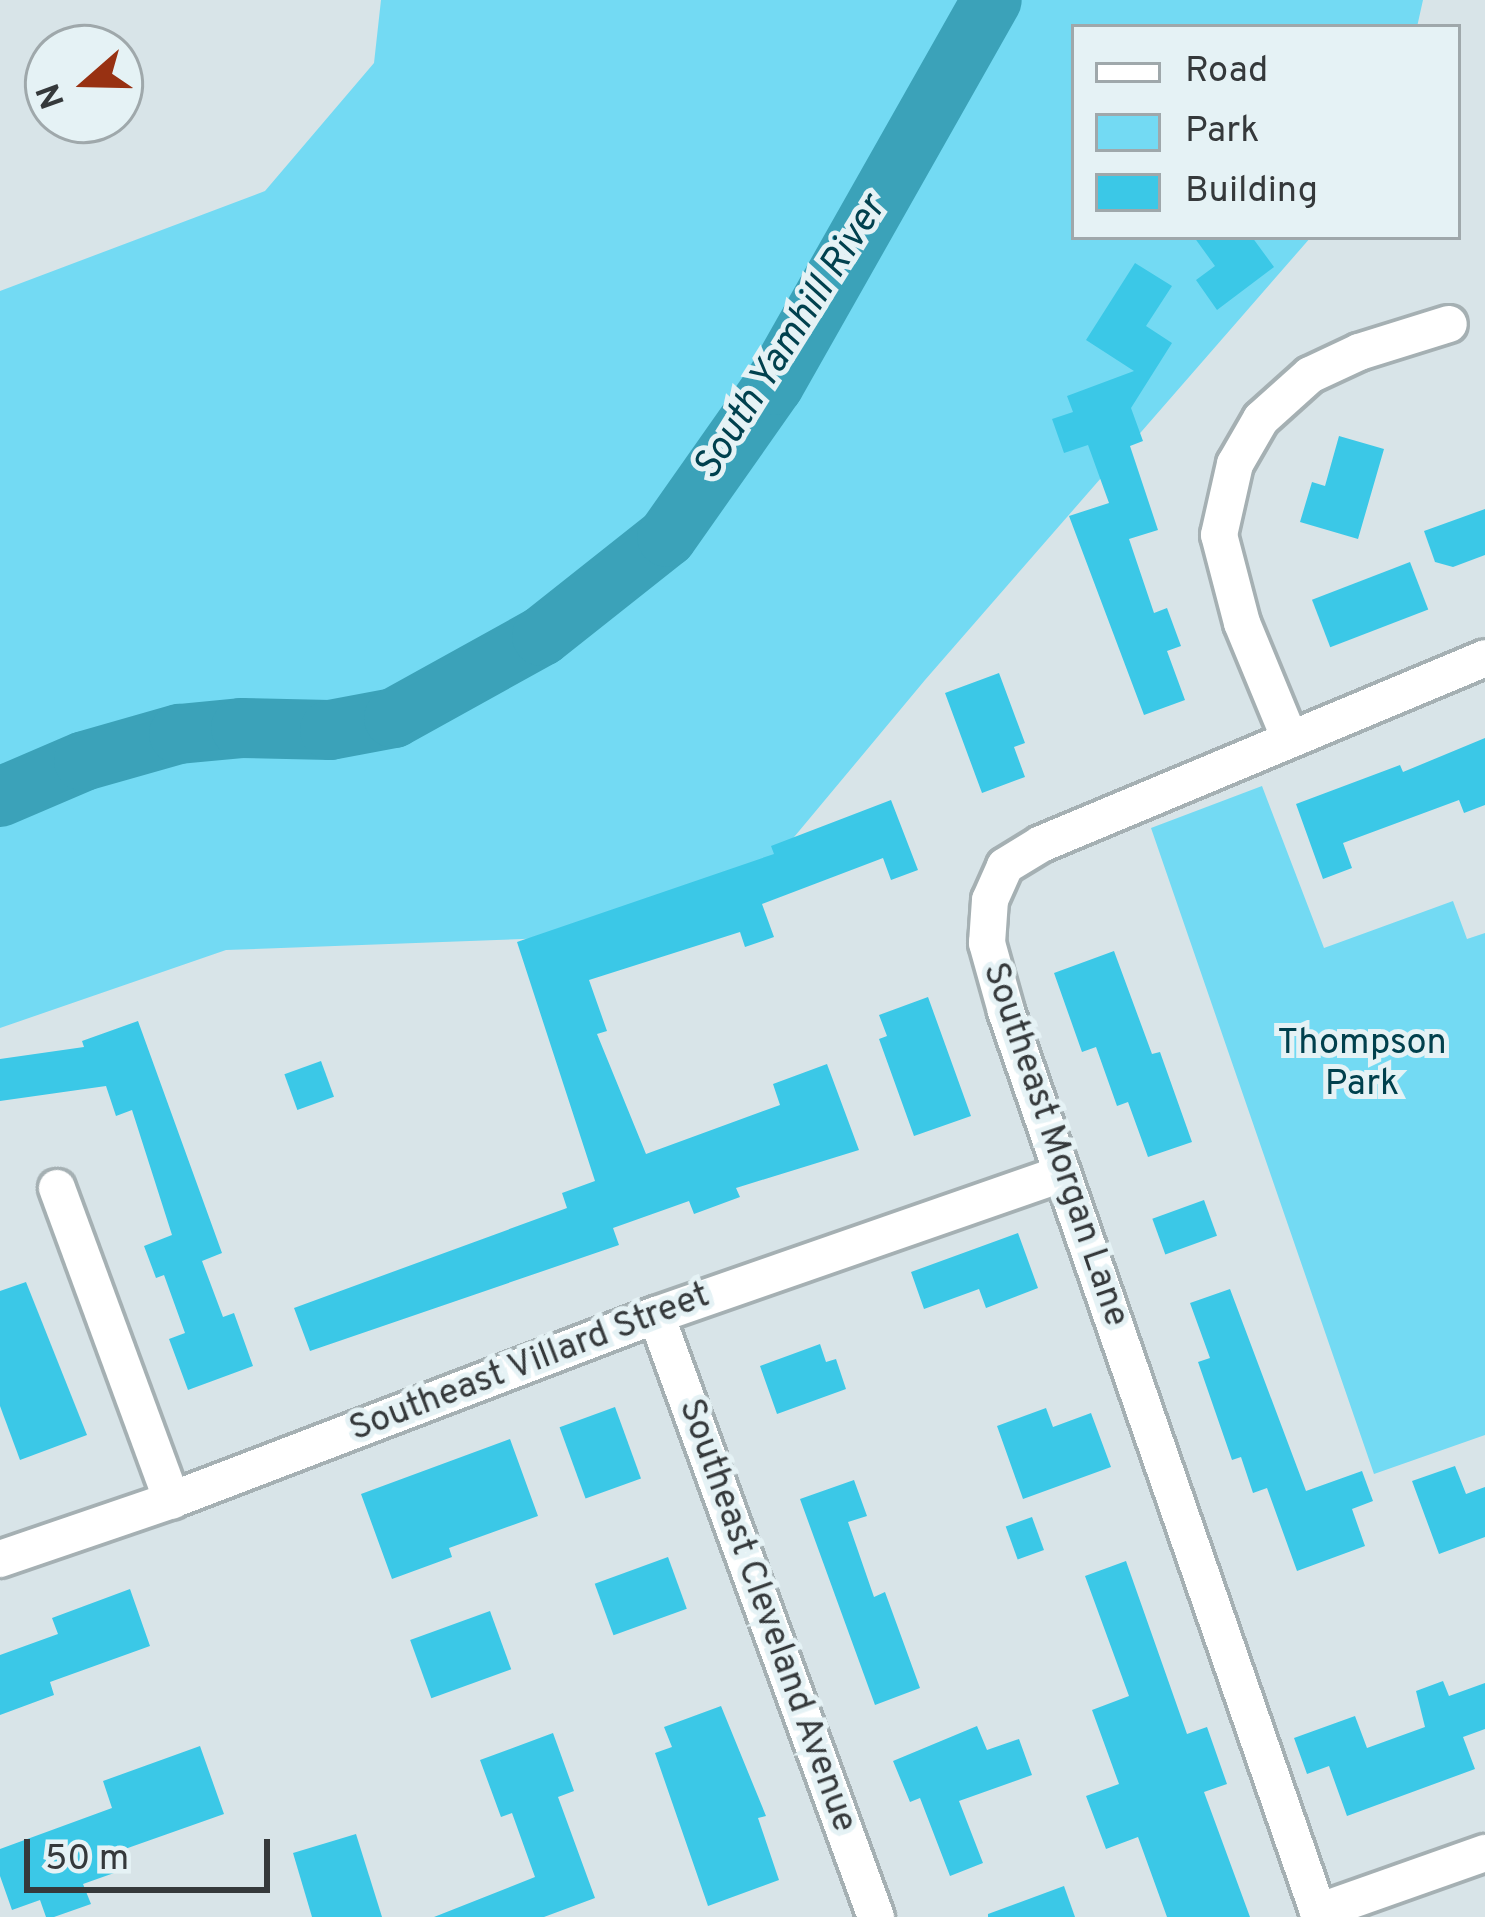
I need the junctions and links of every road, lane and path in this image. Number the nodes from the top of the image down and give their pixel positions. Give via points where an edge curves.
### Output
1 (1449, 324) dead end
2 (1485, 658) edge
3 (1288, 736) junction
4 (1062, 1174) junction
5 (57, 1188) dead end
6 (656, 1315) junction
7 (172, 1500) junction
8 (0, 1559) edge
9 (1485, 1853) edge
10 (1319, 1914) edge
11 (876, 1917) edge

1 - 3 street via 1310,376 1261,419 1235,464 1220,535 1241,623
2 - 3 street, Southeast Morgan Lane
3 - 4 street, Southeast Morgan Lane via 1006,866 990,899 987,943
4 - 6 street, Southeast Villard Street
4 - 10 street, Southeast Morgan Lane
5 - 7 street
6 - 7 street, Southeast Villard Street
6 - 11 street, Southeast Cleveland Avenue
7 - 8 street, Southeast Villard Street
9 - 10 street

